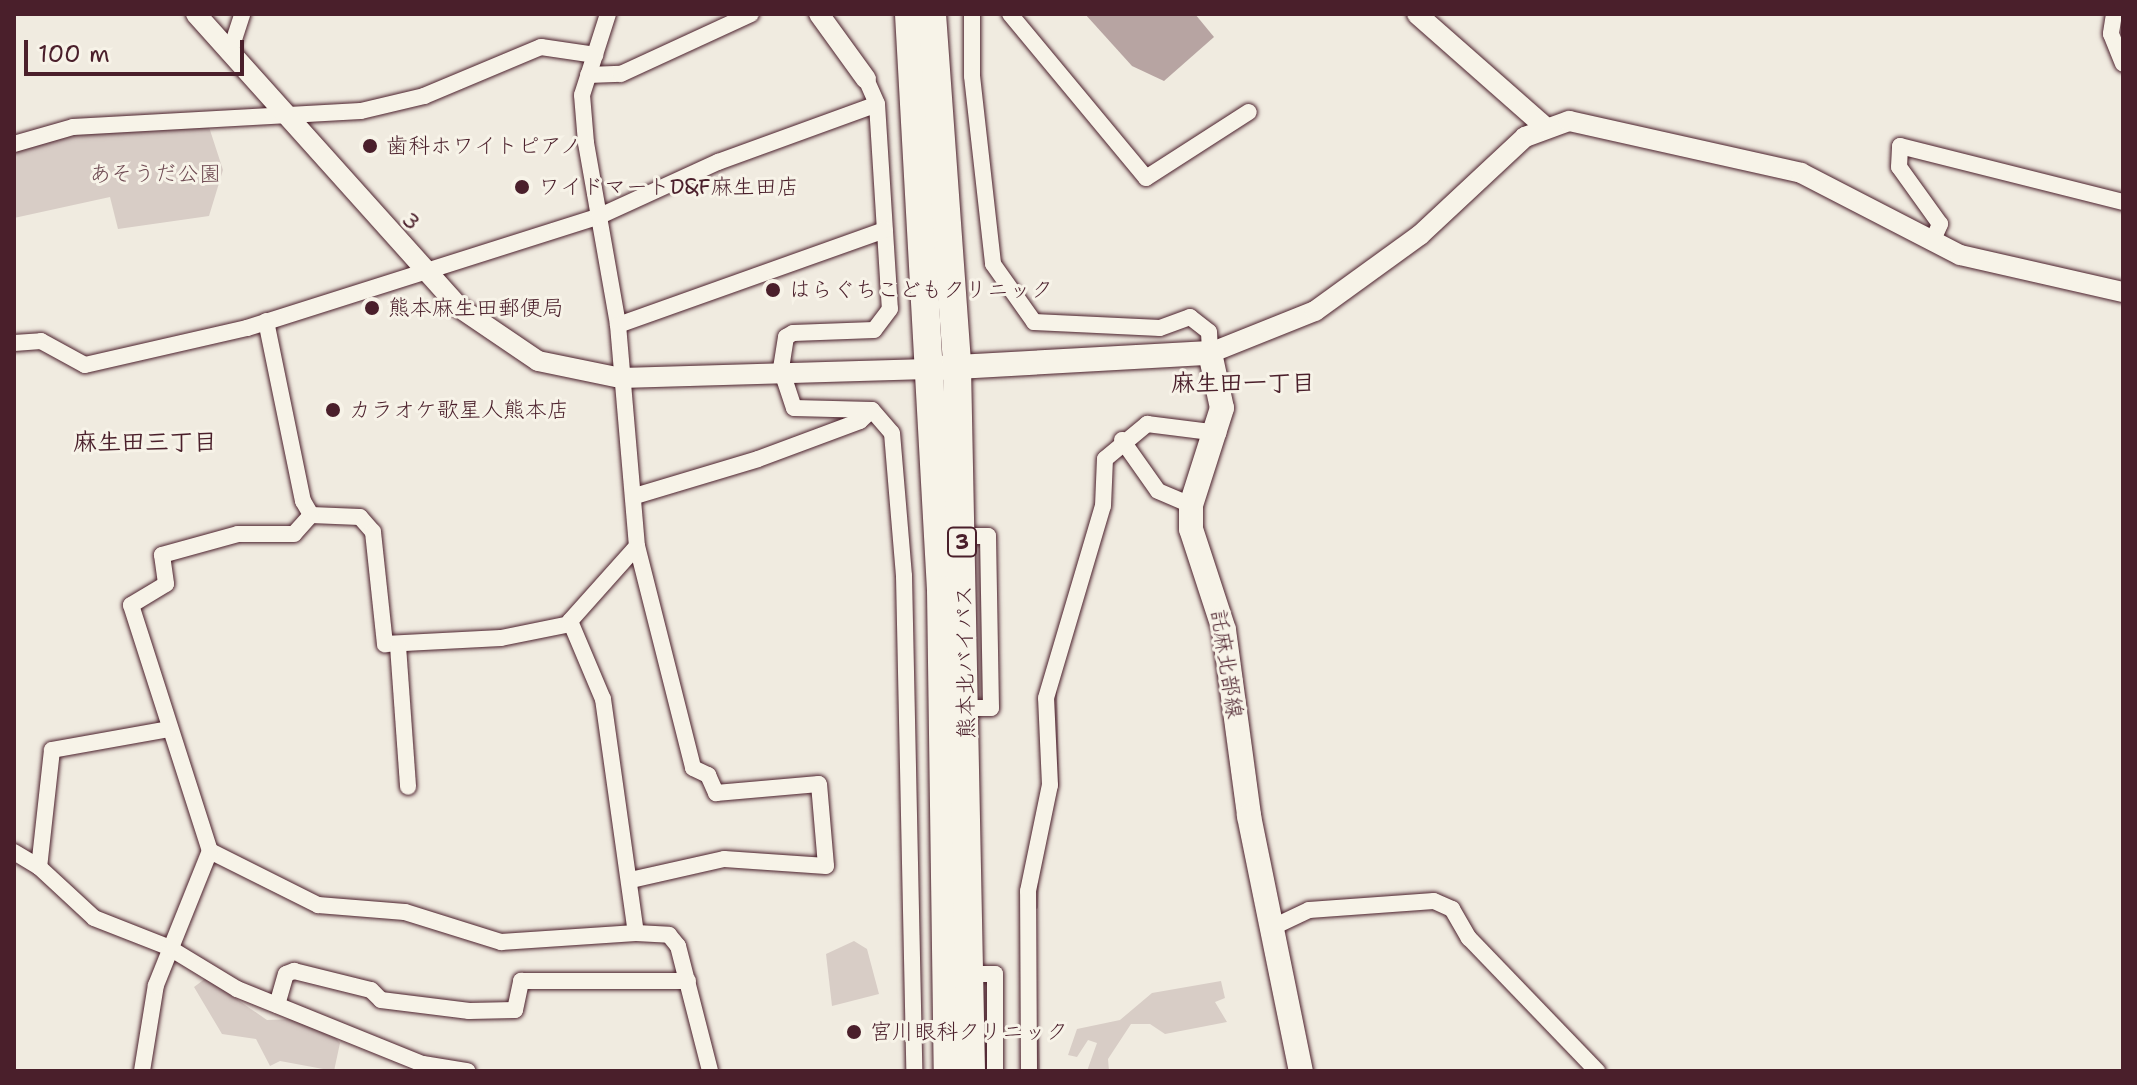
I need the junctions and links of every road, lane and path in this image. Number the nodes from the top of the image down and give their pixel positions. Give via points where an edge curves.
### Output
1 (196, 14) edge
2 (242, 14) edge
3 (608, 14) edge
4 (751, 14) edge
5 (819, 14) edge
6 (909, 14) edge
7 (932, 14) edge
8 (972, 14) edge
9 (1010, 14) edge
10 (1417, 14) edge
11 (2114, 14) edge
12 (230, 52) junction
13 (595, 55) junction
14 (2123, 64) edge
15 (588, 75) junction
16 (866, 79) joint
17 (877, 104) junction
18 (1249, 112) dead end
19 (286, 115) junction
20 (1544, 126) junction
21 (14, 144) edge
22 (2123, 202) edge
23 (600, 216) junction
24 (885, 230) junction
25 (1932, 242) junction
26 (422, 269) junction
27 (2123, 292) edge
28 (266, 321) junction
29 (618, 325) junction
30 (14, 343) edge
31 (1210, 353) junction
32 (957, 367) junction
33 (781, 369) junction
34 (928, 369) junction
35 (621, 378) junction
36 (872, 410) junction
37 (1218, 433) junction
38 (1122, 440) junction
39 (635, 496) junction
40 (1191, 505) junction
41 (311, 515) junction
42 (637, 546) junction
43 (570, 624) junction
44 (398, 646) junction
45 (169, 729) junction
46 (408, 787) dead end
47 (210, 851) junction
48 (14, 852) edge
49 (39, 867) junction
50 (631, 880) junction
51 (1271, 928) junction
52 (636, 933) junction
53 (168, 947) junction
54 (971, 974) junction
55 (688, 981) junction
56 (277, 1005) junction
57 (142, 1071) edge
58 (467, 1071) edge
59 (710, 1071) edge
60 (914, 1071) edge
61 (948, 1071) edge
62 (971, 1071) edge
63 (995, 1071) edge
64 (1029, 1071) edge
65 (1301, 1071) edge
66 (1597, 1071) edge

1 - 12 street, 3
2 - 12 street
3 - 13 street
4 - 15 street via 621,74
5 - 16 street
6 - 34 highway, 熊本北バイパス / 3
7 - 32 highway, 熊本北バイパス / 3
8 - 31 street via 972,76 993,264 1034,322 1160,328 1190,317 1209,332
9 - 18 street via 1146,178
10 - 20 street
11 - 14 street via 2111,34
12 - 19 street, 3
13 - 15 street
13 - 19 street via 541,47 424,96 361,111
15 - 23 street via 583,114
16 - 17 street
17 - 23 street via 708,166
17 - 24 street
19 - 21 street via 73,127
19 - 26 street, 3
20 - 25 street via 1598,124 1801,173
20 - 31 street via 1363,279 1315,311
22 - 25 street via 1900,146 1899,167 1940,224
23 - 26 street
23 - 29 street
24 - 29 street
24 - 33 street via 890,309 884,323 874,330 793,333 786,337
25 - 27 street via 2009,271
26 - 28 street
26 - 35 street, 3 via 499,341 560,369
28 - 30 street via 85,365 41,341
28 - 41 street
29 - 35 street
31 - 32 main road
31 - 37 main road, 託麻北部線 via 1222,408
32 - 34 main road
32 - 54 highway, 熊本北バイパス / 3
33 - 34 street, 3
33 - 35 street, 3
33 - 36 street via 794,408
34 - 61 highway, 熊本北バイパス / 3 via 948,814
35 - 39 street
36 - 39 street via 860,421 758,459
36 - 60 street via 892,433 904,576
37 - 38 street via 1147,424
37 - 40 main road, 託麻北部線
38 - 40 street via 1158,491
38 - 64 street via 1105,459 1103,506 1046,698 1050,785 1028,891
39 - 42 street
40 - 51 main road, 託麻北部線 via 1197,554 1224,630
41 - 44 street via 360,517 369,525 385,644
41 - 45 street via 294,534 238,534 162,555 166,584 131,609
42 - 43 street
42 - 50 street via 693,768 708,775 716,793 819,784 826,866 724,859
43 - 44 street
43 - 50 street via 603,699
44 - 46 street
45 - 47 street
45 - 49 street via 52,750
47 - 52 street via 318,905 405,912 501,942
47 - 53 street
48 - 49 street
49 - 53 street via 94,918
50 - 52 street
51 - 65 main road, 託麻北部線
51 - 66 street via 1309,910 1434,901 1452,909 1469,938
52 - 55 street via 669,935
53 - 56 street
53 - 57 street
54 - 62 highway, 熊本北バイパス / 3
54 - 63 street via 995,974
55 - 56 street via 521,981 515,1010 469,1011 381,1000 371,990 294,971 286,974
55 - 59 street
56 - 58 street via 423,1064

